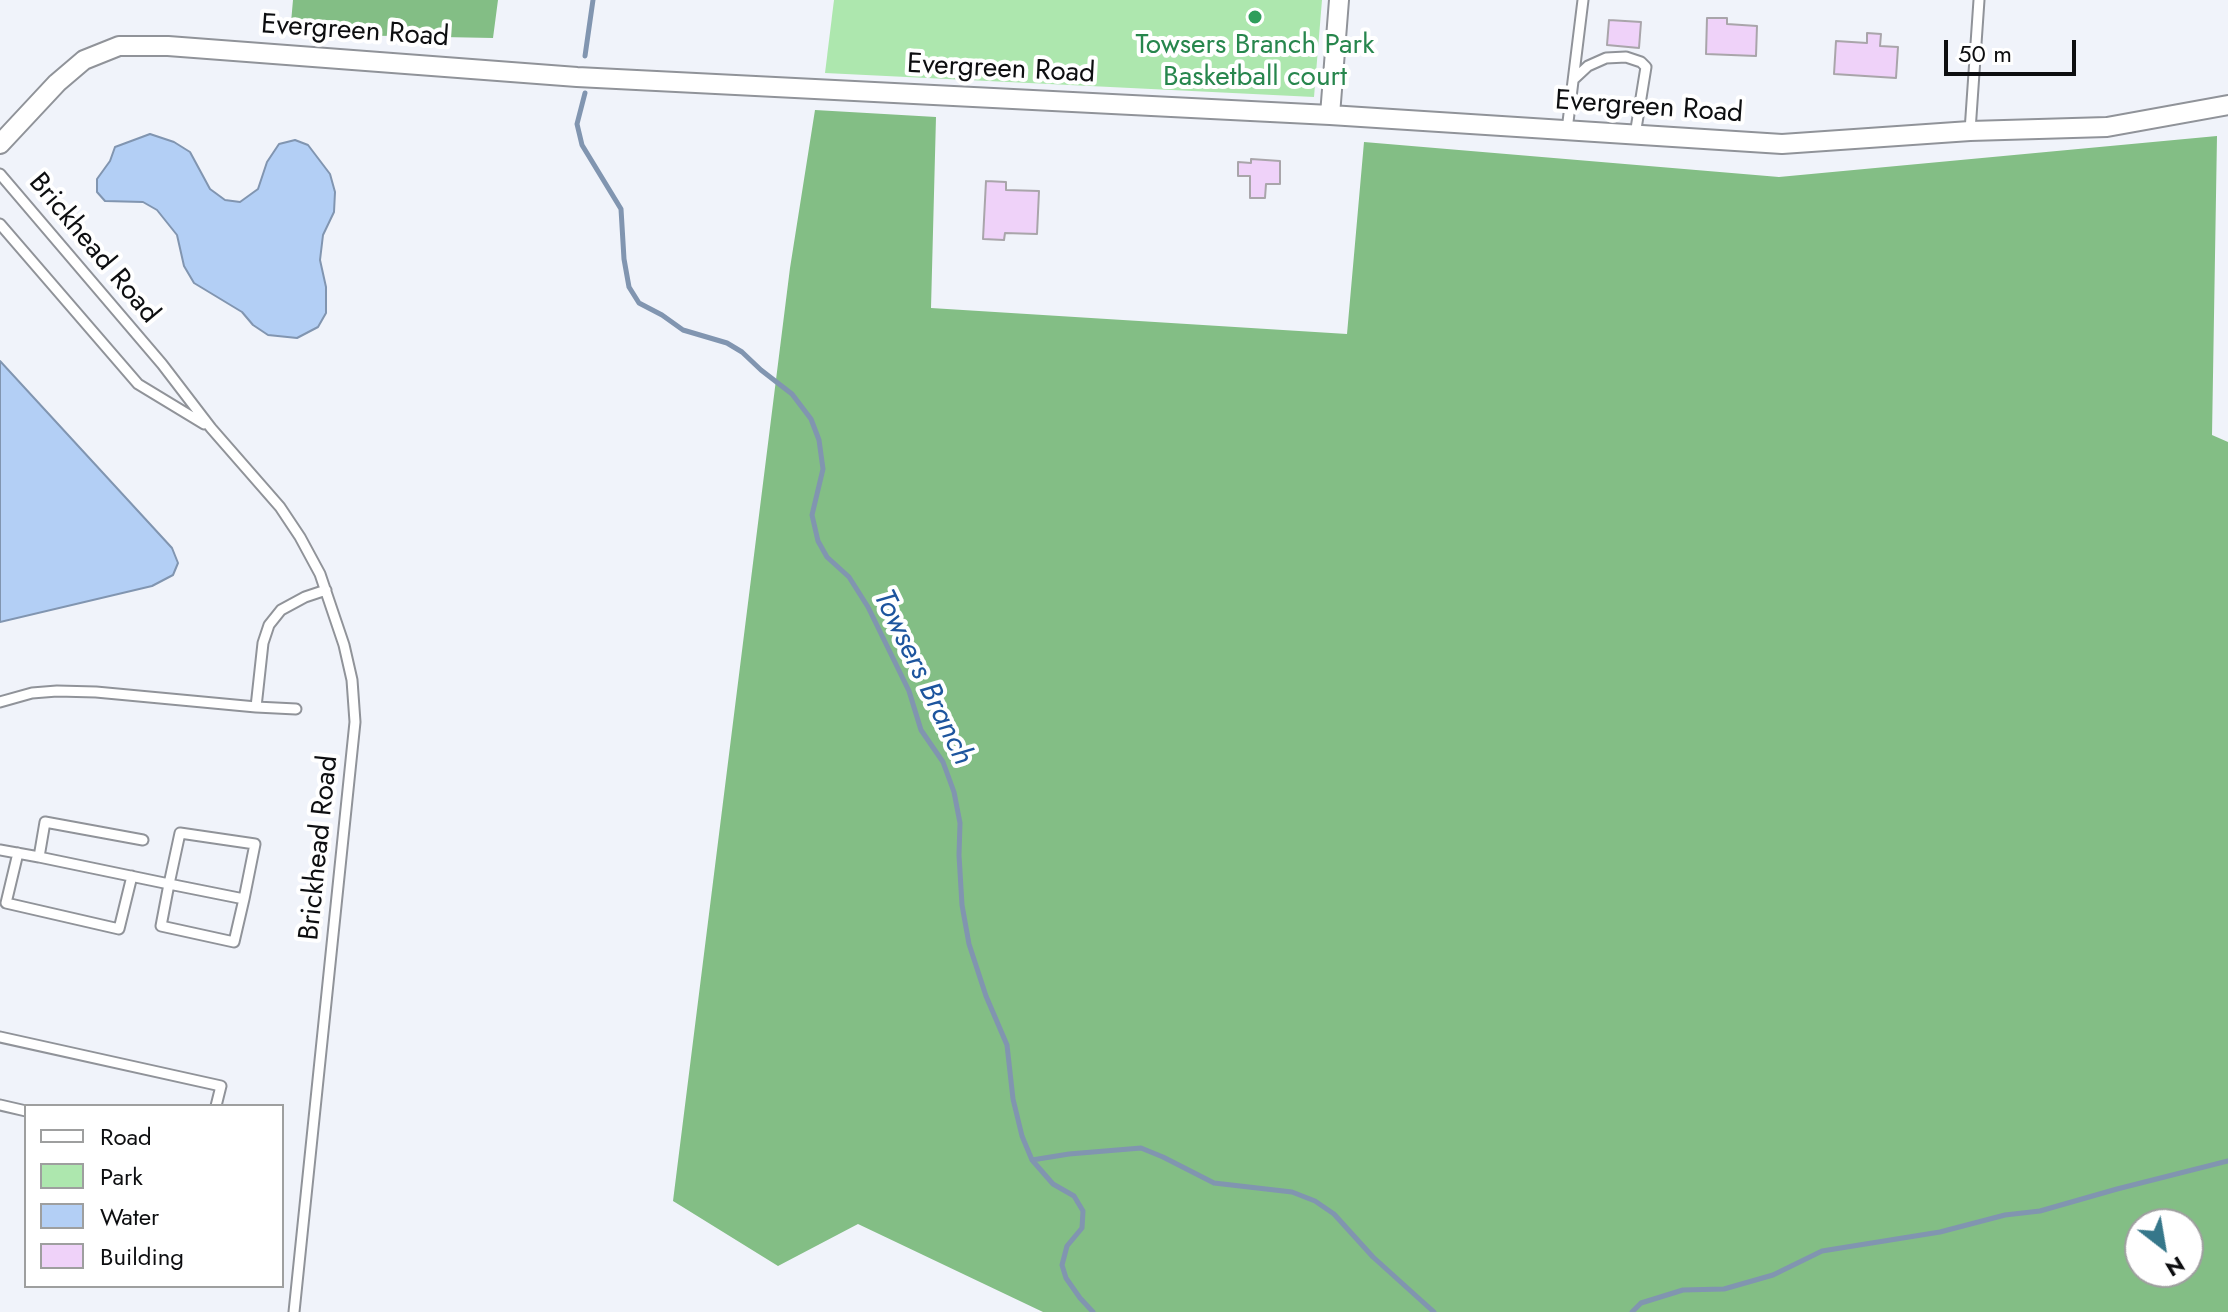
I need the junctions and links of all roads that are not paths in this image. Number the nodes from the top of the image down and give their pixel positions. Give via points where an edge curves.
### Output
1 (1339, 0) edge
2 (1583, 0) edge
3 (1979, 0) edge
4 (1574, 79) junction
5 (2228, 105) edge
6 (1330, 115) junction
7 (1567, 130) junction
8 (1970, 131) junction
9 (1635, 135) junction
10 (0, 144) edge
11 (0, 174) edge
12 (0, 224) edge
13 (211, 428) junction
14 (326, 590) junction
15 (0, 702) edge
16 (256, 707) junction
17 (296, 709) dead end
18 (143, 840) dead end
19 (0, 850) edge
20 (18, 853) junction
21 (39, 857) junction
22 (132, 876) junction
23 (169, 884) junction
24 (244, 899) junction
25 (0, 1037) edge
26 (216, 1104) edge
27 (0, 1105) edge
28 (24, 1111) edge
29 (294, 1312) edge

1 - 6 street
2 - 4 lane
3 - 8 lane
4 - 7 lane
4 - 9 lane via 1606,58 1641,62 1646,67
5 - 8 street, Evergreen Road via 2107,127
6 - 7 street, Evergreen Road
6 - 10 street, Evergreen Road via 577,77 119,46 84,60
7 - 9 street, Evergreen Road
8 - 9 street, Evergreen Road via 1782,144
11 - 13 lane, Brickhead Road
12 - 13 lane, Brickhead Road via 138,384
13 - 14 lane, Brickhead Road via 280,507
14 - 16 lane via 281,610 269,625
14 - 29 lane, Brickhead Road via 352,680 355,722
15 - 16 lane via 57,691
16 - 17 lane
18 - 21 lane via 45,822
19 - 20 lane
20 - 21 lane
20 - 22 lane via 6,903 119,929
21 - 22 lane
22 - 23 lane
23 - 24 lane
23 - 24 lane via 161,926 234,942
23 - 24 lane via 180,833 255,844
25 - 26 lane via 221,1086
27 - 28 lane

